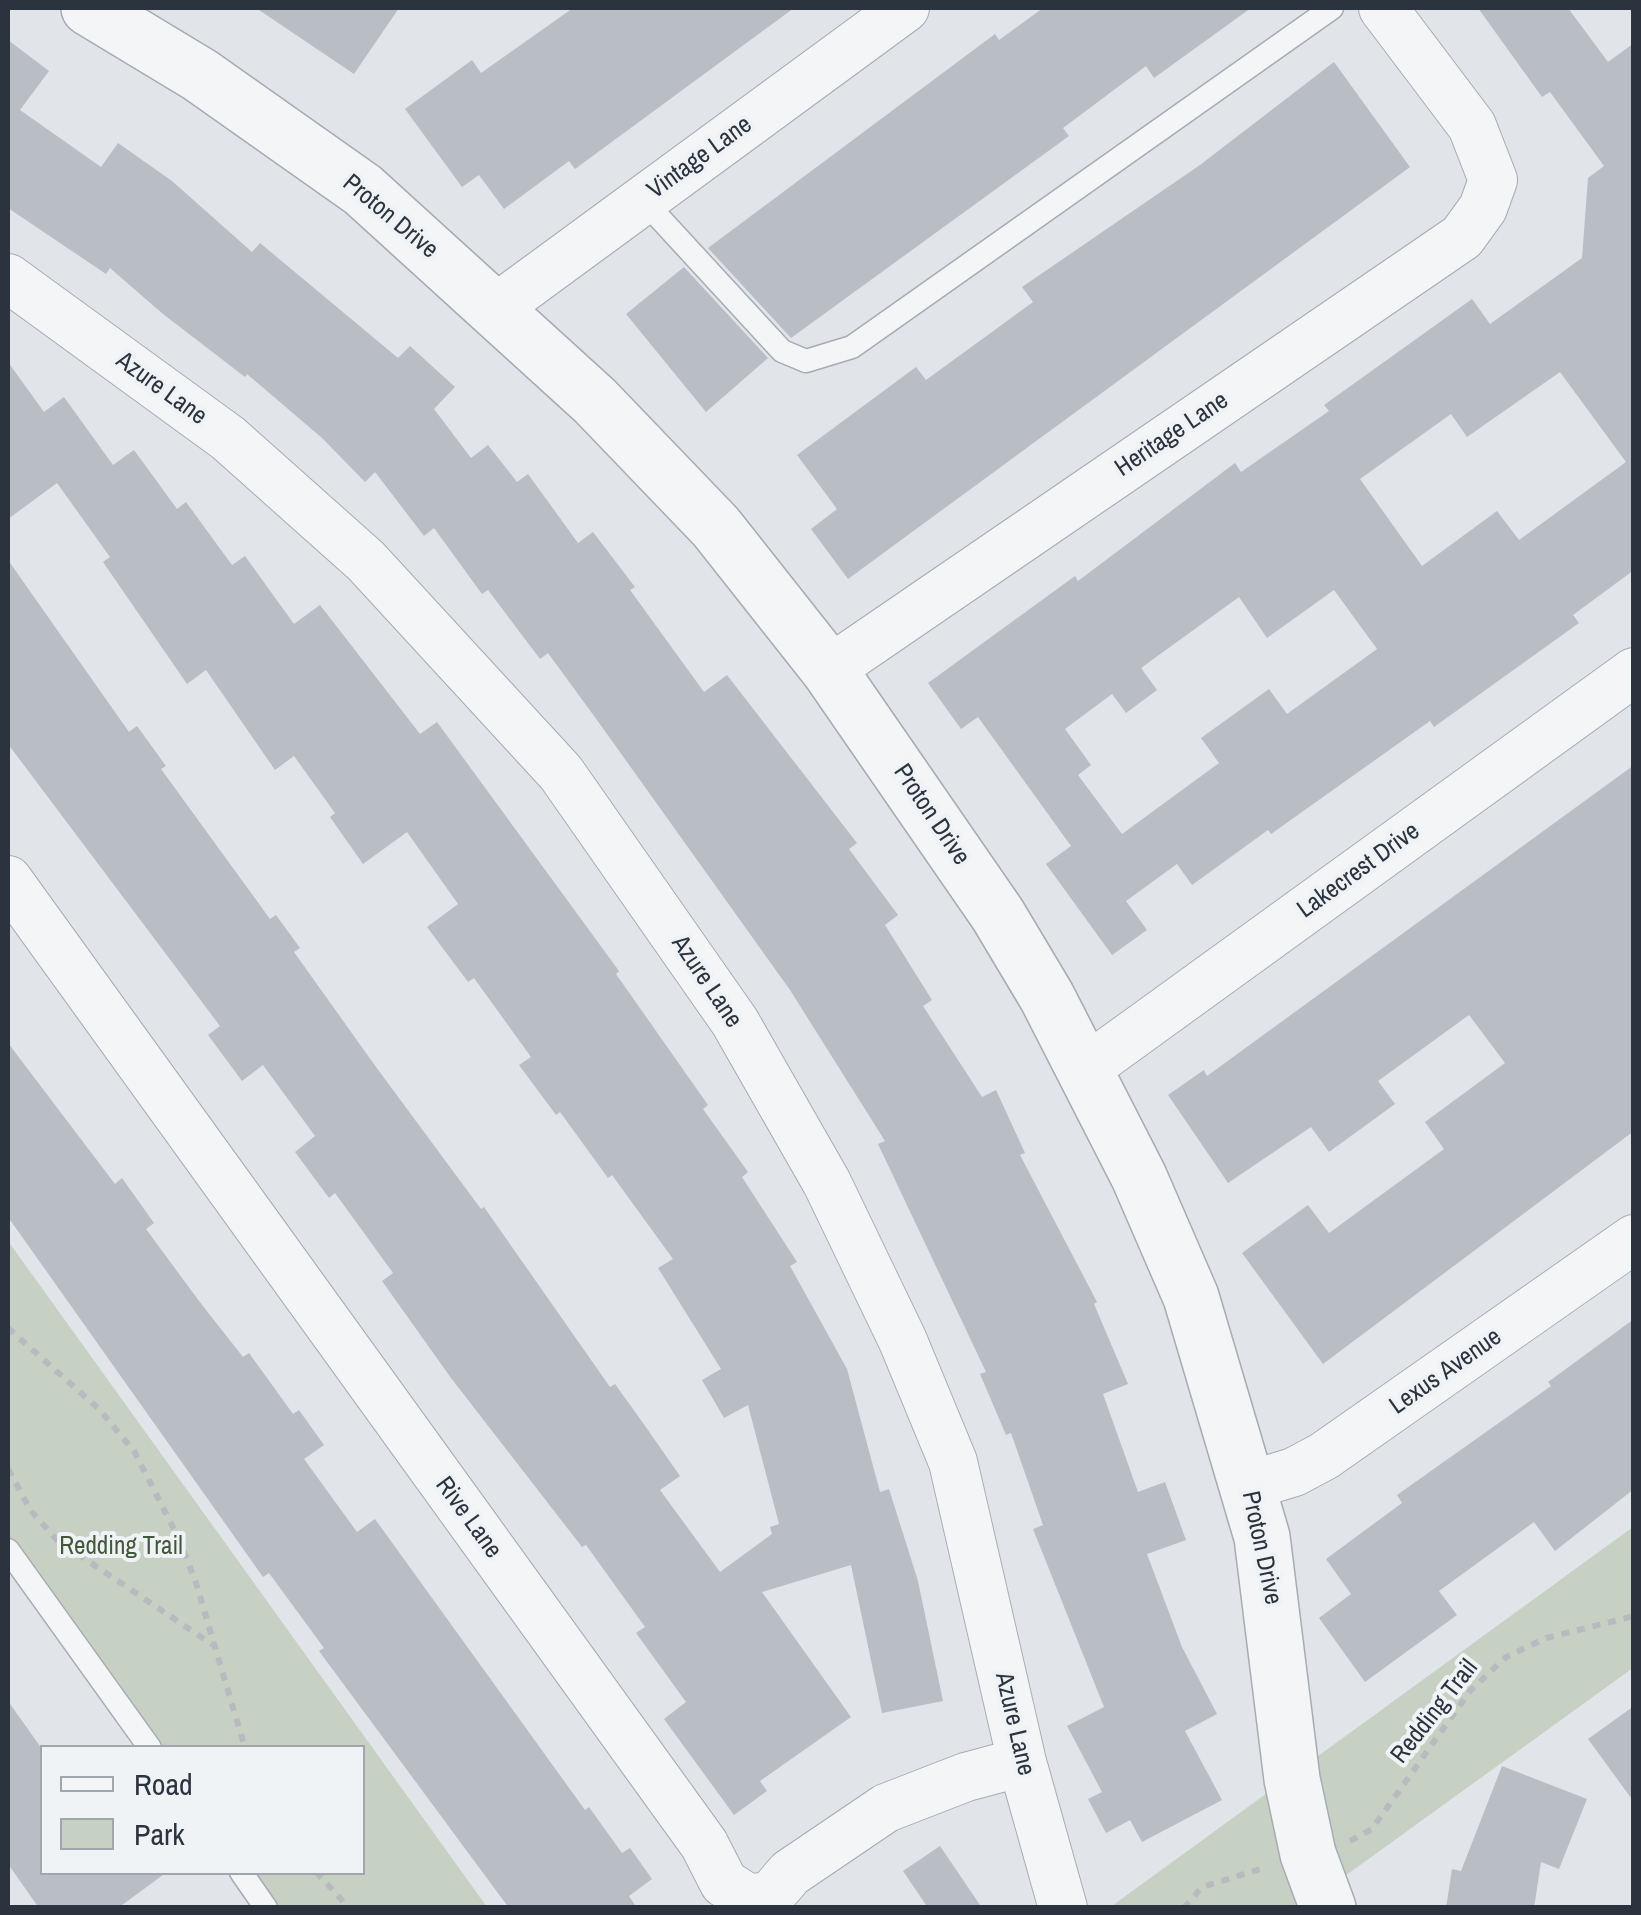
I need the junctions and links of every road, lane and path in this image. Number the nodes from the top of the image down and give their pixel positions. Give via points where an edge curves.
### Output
1 (89, 8) edge
2 (905, 8) edge
3 (1332, 8) edge
4 (1383, 8) edge
5 (642, 200) junction
6 (8, 278) edge
7 (496, 308) junction
8 (828, 670) junction
9 (1634, 672) edge
10 (8, 880) edge
11 (1084, 1070) junction
12 (1634, 1239) edge
13 (8, 1328) edge
14 (8, 1469) edge
15 (1248, 1486) junction
16 (8, 1550) edge
17 (1634, 1616) edge
18 (214, 1646) junction
19 (148, 1745) edge
20 (244, 1745) edge
21 (1022, 1762) junction
22 (1344, 1843) dead end
23 (1276, 1865) dead end
24 (243, 1875) edge
25 (319, 1875) edge
26 (266, 1908) edge
27 (349, 1908) edge
28 (1063, 1908) edge
29 (1184, 1908) edge
30 (1328, 1908) edge

1 - 7 street, Proton Drive via 200,75 363,190
2 - 5 street, Vintage Lane
3 - 5 lane via 852,347 806,362 782,351
4 - 8 street, Heritage Lane via 1472,126 1493,180 1462,237
5 - 7 street, Vintage Lane
6 - 21 street, Azure Lane via 228,438 366,561 561,773 735,1022 827,1184 952,1462
7 - 8 street, Proton Drive via 716,527
8 - 11 street, Proton Drive via 998,915
9 - 11 street, Lakecrest Drive
10 - 21 street, Rive Lane via 704,1844 724,1883 750,1900 772,1895 818,1852 886,1808
11 - 15 street, Proton Drive via 1140,1177 1191,1298
12 - 15 street, Lexus Avenue via 1324,1456
13 - 18 path via 98,1409 134,1452 179,1539
14 - 18 path via 57,1540
15 - 30 street, Proton Drive via 1275,1615 1292,1779
16 - 19 lane
17 - 22 path, Redding Trail via 1546,1638 1506,1657 1470,1691 1372,1829
18 - 20 path
21 - 28 street, Azure Lane
23 - 29 path via 1202,1887
24 - 26 lane
25 - 27 path

